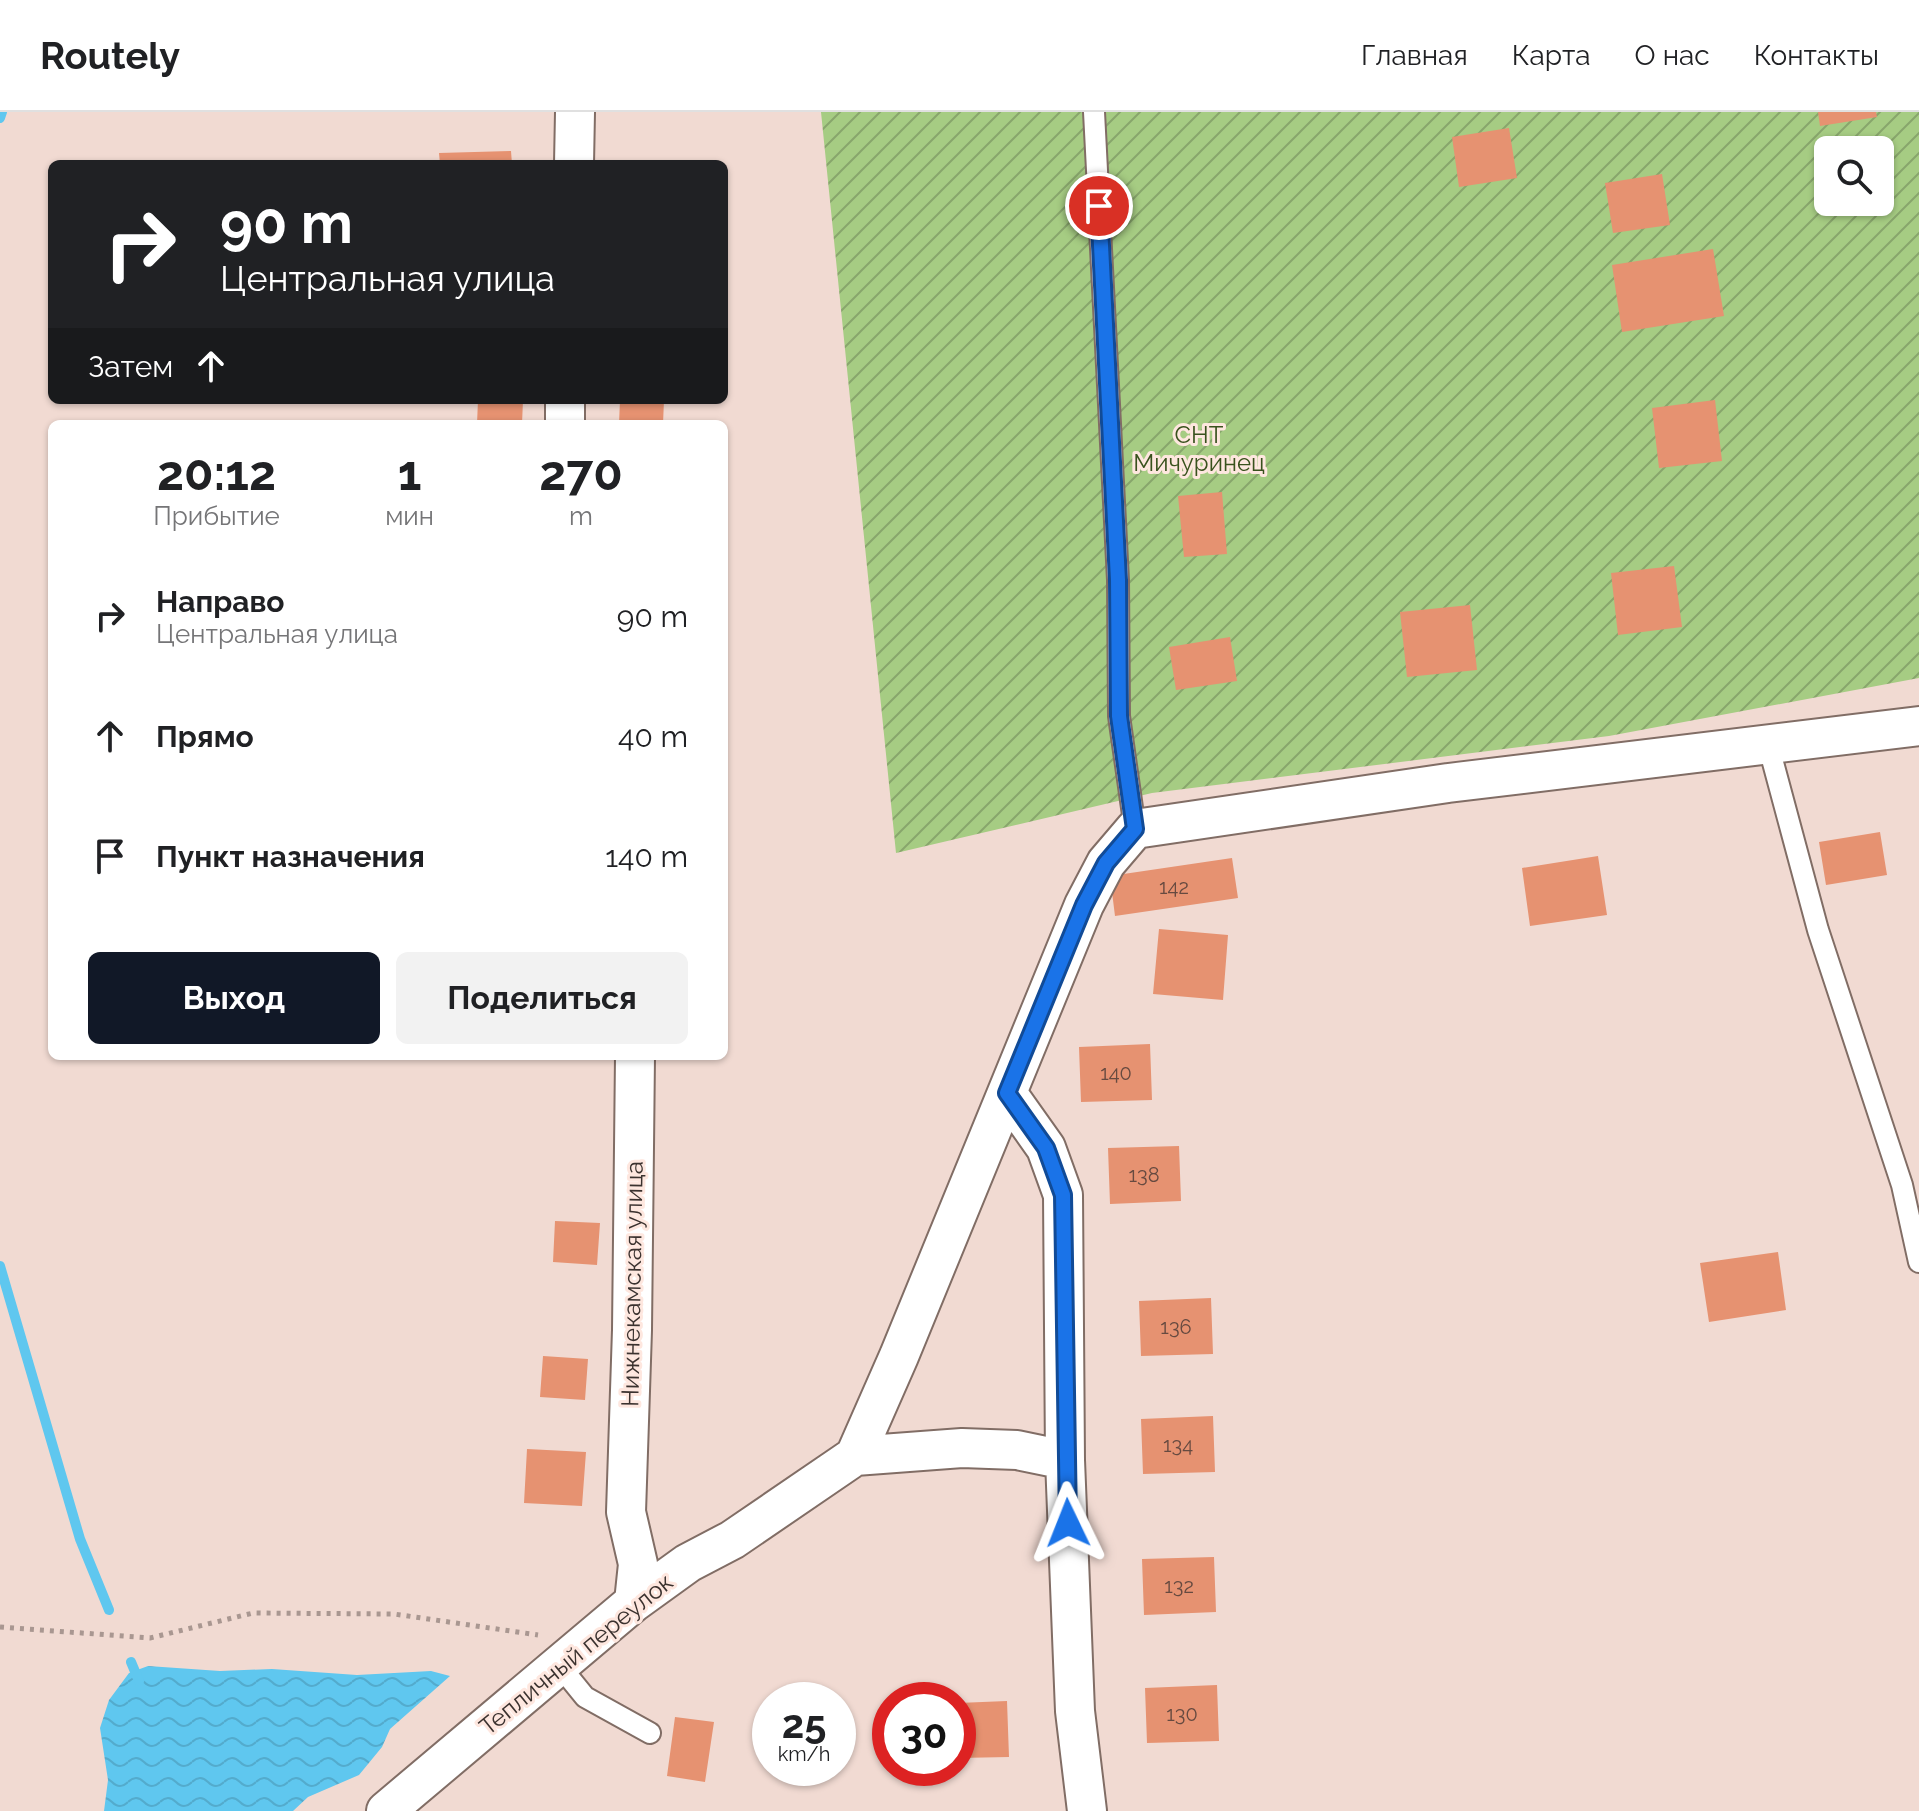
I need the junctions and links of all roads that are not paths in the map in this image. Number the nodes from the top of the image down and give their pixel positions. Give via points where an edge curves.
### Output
1 (575, 112) edge
2 (1094, 112) edge
3 (574, 160) edge
4 (1919, 726) edge
5 (1768, 744) junction
6 (1135, 829) junction
7 (635, 1060) edge
8 (1007, 1093) junction
9 (1919, 1262) edge
10 (855, 1456) junction
11 (1065, 1460) junction
12 (626, 1512) junction
13 (688, 1563) junction
14 (634, 1602) junction
15 (573, 1654) junction
16 (650, 1733) dead end
17 (386, 1811) edge
18 (1087, 1811) edge

1 - 3 street
2 - 6 lane via 1118,580 1119,716
4 - 5 street
5 - 6 street
5 - 9 lane via 1818,930 1902,1185
6 - 8 street via 1106,863 1084,905
7 - 12 street, Нижнекамская улица
8 - 10 street
8 - 11 street via 1046,1148 1063,1195
10 - 11 street via 962,1448 1017,1450
10 - 13 street, Тепличный переулок via 732,1540
11 - 18 street via 1075,1711
12 - 13 street via 663,1548
12 - 14 street, Нижнекамская улица via 638,1564
13 - 14 street, Тепличный переулок
14 - 15 street, Тепличный переулок
15 - 16 lane via 585,1697
15 - 17 street, Тепличный переулок

